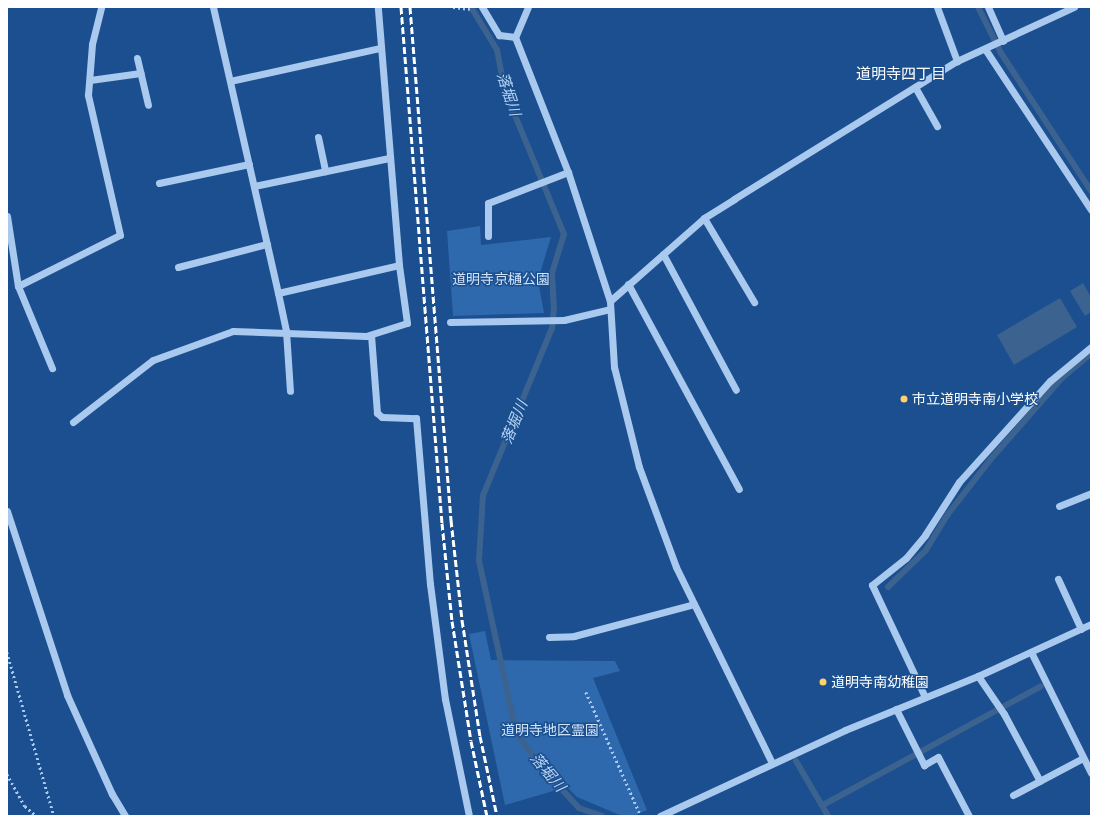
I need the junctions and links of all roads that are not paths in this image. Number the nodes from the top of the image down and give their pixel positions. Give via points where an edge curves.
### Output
1 (101, 7) edge
2 (213, 7) edge
3 (378, 7) edge
4 (482, 7) edge
5 (528, 7) edge
6 (937, 7) edge
7 (988, 7) edge
8 (1074, 7) edge
9 (514, 37) junction
10 (995, 44) junction
11 (380, 48) junction
12 (137, 58) dead end
13 (957, 61) junction
14 (140, 73) junction
15 (90, 80) junction
16 (230, 81) junction
17 (915, 87) junction
18 (148, 104) dead end
19 (937, 126) dead end
20 (318, 137) dead end
21 (389, 158) junction
22 (249, 164) junction
23 (325, 171) junction
24 (568, 172) junction
25 (159, 183) dead end
26 (254, 186) junction
27 (1091, 210) edge
28 (7, 216) edge
29 (704, 218) junction
30 (488, 236) dead end
31 (267, 244) junction
32 (663, 254) junction
33 (399, 265) junction
34 (178, 267) dead end
35 (628, 284) junction
36 (18, 286) junction
37 (278, 293) junction
38 (610, 301) junction
39 (754, 302) dead end
40 (610, 309) junction
41 (450, 322) dead end
42 (286, 331) junction
43 (371, 334) junction
44 (1091, 347) edge
45 (52, 368) dead end
46 (736, 390) dead end
47 (290, 391) dead end
48 (73, 422) dead end
49 (738, 489) dead end
50 (1091, 493) edge
51 (1059, 506) dead end
52 (7, 511) edge
53 (1058, 579) dead end
54 (694, 604) junction
55 (1091, 624) edge
56 (1081, 629) junction
57 (549, 637) dead end
58 (1031, 652) junction
59 (978, 676) junction
60 (925, 697) junction
61 (896, 709) junction
62 (1083, 758) junction
63 (772, 763) junction
64 (1091, 773) edge
65 (1040, 781) junction
66 (1013, 795) dead end
67 (124, 816) edge
68 (469, 816) edge
69 (660, 816) edge
70 (969, 816) edge

1 - 15 street via 92,44
2 - 16 street
3 - 11 street
4 - 9 street via 499,36
5 - 9 street
6 - 13 street
7 - 10 street
8 - 10 street
9 - 24 street
10 - 13 street
10 - 27 street
11 - 16 street
11 - 21 street
12 - 14 street
13 - 17 street
14 - 15 street
14 - 18 street
15 - 36 street via 88,95 120,235
16 - 22 street
17 - 19 street
17 - 29 street
20 - 23 street
21 - 23 street
21 - 33 street
22 - 25 street
22 - 26 street
23 - 26 street
24 - 30 street via 488,202
24 - 38 street
26 - 31 street
28 - 36 street
29 - 32 street
29 - 39 street
31 - 34 street
31 - 37 street
32 - 35 street
32 - 46 street
33 - 37 street
33 - 43 street via 408,323
35 - 38 street
35 - 49 street
36 - 45 street
37 - 42 street
38 - 40 street
40 - 41 street via 558,320
40 - 54 street via 614,367 639,467 676,567
42 - 43 street
42 - 47 street
42 - 48 street via 233,331 153,360
43 - 68 street via 377,413 382,417 416,418 430,584 445,698
44 - 60 street via 1050,381 959,482 925,535 906,558 872,585
50 - 51 street
52 - 67 street via 67,695
53 - 56 street
54 - 57 street via 574,636
54 - 63 street
55 - 56 street
56 - 58 street
58 - 59 street
58 - 62 street
59 - 60 street
59 - 65 street via 1004,714
60 - 61 street
61 - 63 street
61 - 70 street via 924,765 938,758
62 - 64 street
62 - 65 street
63 - 69 street
65 - 66 street

